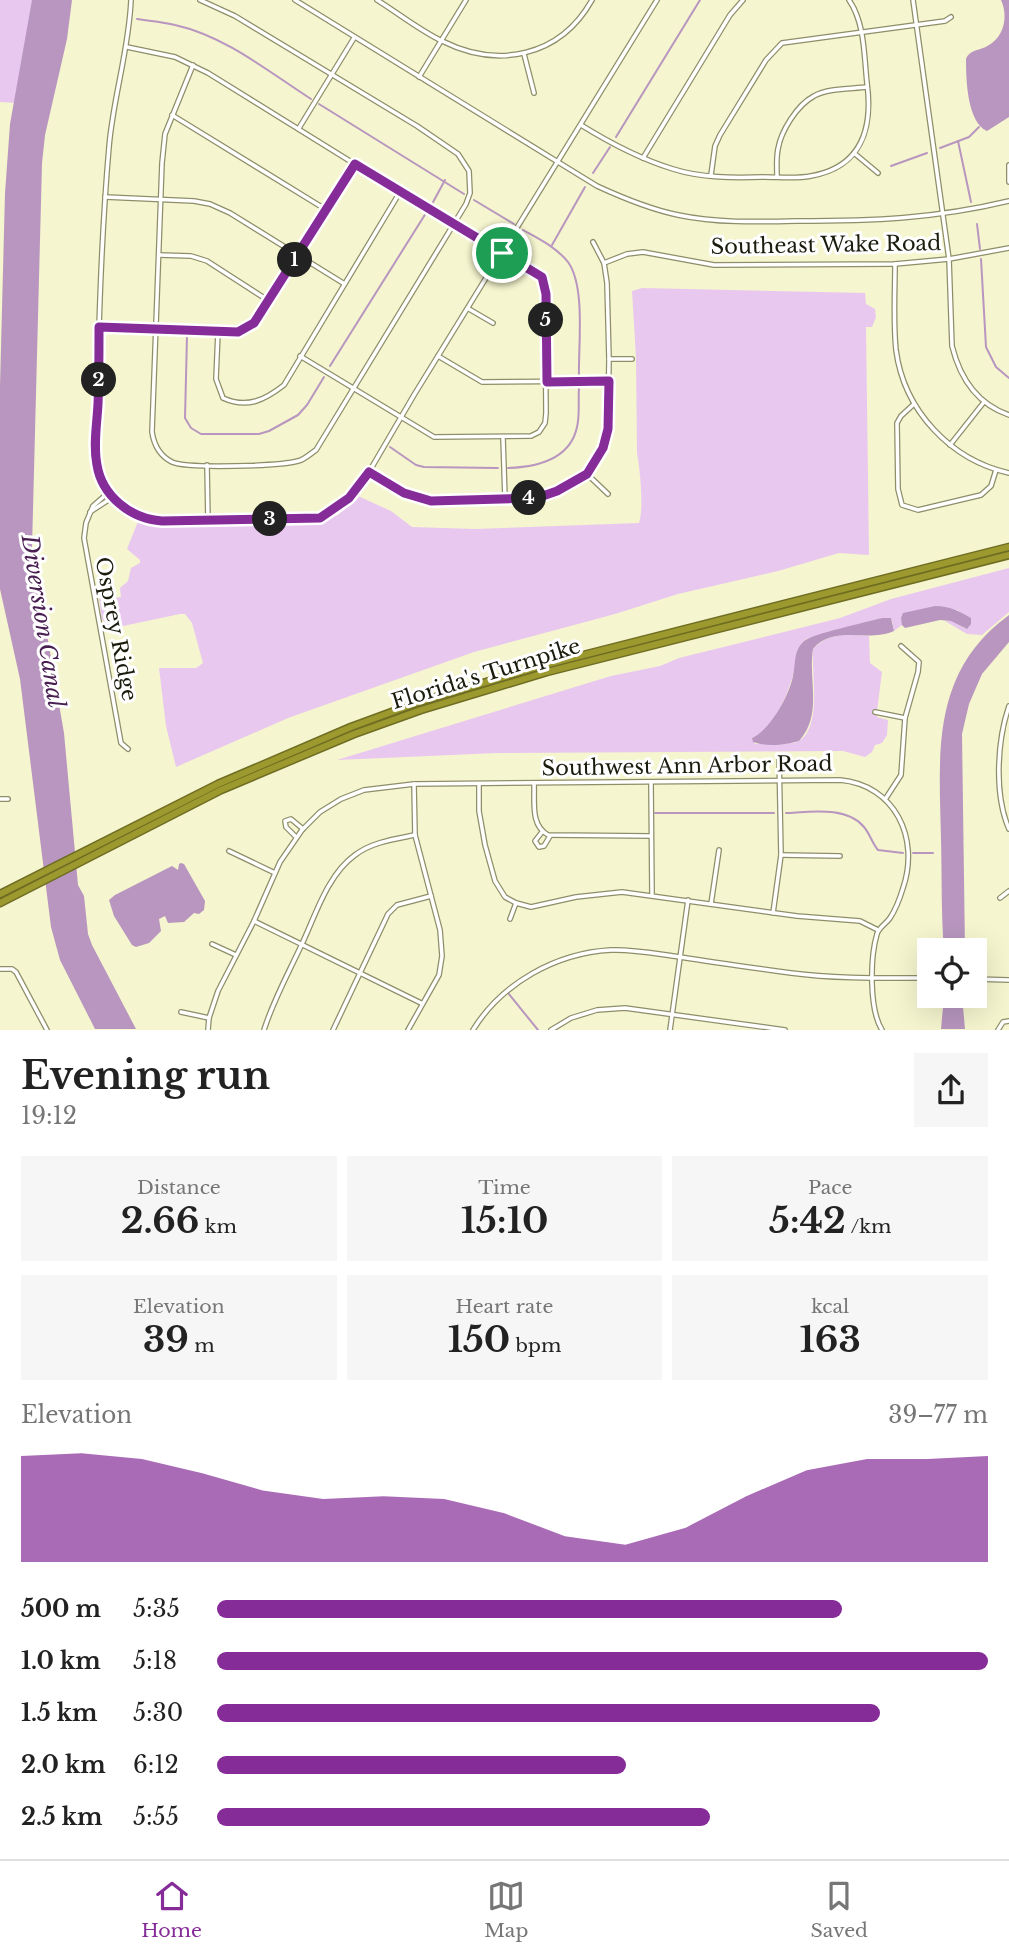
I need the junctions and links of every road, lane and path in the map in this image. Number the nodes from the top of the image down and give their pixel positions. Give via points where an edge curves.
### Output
1 (131, 0) edge
2 (201, 0) edge
3 (295, 0) edge
4 (377, 0) edge
5 (466, 0) edge
6 (592, 0) edge
7 (657, 0) edge
8 (743, 0) edge
9 (849, 0) edge
10 (913, 0) edge
11 (951, 17) dead end
12 (916, 25) junction
13 (861, 33) junction
14 (355, 37) junction
15 (441, 41) junction
16 (126, 47) junction
17 (524, 54) junction
18 (193, 65) junction
19 (331, 75) junction
20 (419, 77) junction
21 (867, 87) junction
22 (534, 93) dead end
23 (172, 115) junction
24 (582, 125) junction
25 (299, 128) junction
26 (854, 153) junction
27 (643, 158) junction
28 (558, 162) junction
29 (355, 164) junction
30 (1009, 165) edge
31 (878, 173) dead end
32 (710, 175) junction
33 (777, 177) junction
34 (1009, 182) edge
35 (400, 192) junction
36 (105, 197) junction
37 (161, 201) junction
38 (1009, 201) edge
39 (325, 209) junction
40 (943, 215) junction
41 (453, 225) junction
42 (593, 242) dead end
43 (1009, 248) edge
44 (502, 253) junction
45 (298, 254) junction
46 (159, 255) junction
47 (949, 259) junction
48 (604, 263) junction
49 (895, 264) junction
50 (344, 284) junction
51 (269, 301) junction
52 (469, 309) junction
53 (493, 323) dead end
54 (99, 327) junction
55 (156, 329) junction
56 (218, 332) junction
57 (300, 356) junction
58 (438, 356) junction
59 (610, 359) junction
60 (632, 359) dead end
61 (609, 381) junction
62 (547, 382) junction
63 (354, 389) junction
64 (984, 401) junction
65 (914, 404) junction
66 (1009, 415) edge
67 (400, 417) junction
68 (503, 438) junction
69 (950, 445) junction
70 (207, 465) junction
71 (996, 470) junction
72 (369, 472) junction
73 (1009, 473) edge
74 (587, 474) junction
75 (109, 492) junction
76 (608, 494) dead end
77 (113, 497) junction
78 (505, 498) junction
79 (97, 501) junction
80 (101, 506) junction
81 (90, 512) junction
82 (208, 521) junction
83 (1009, 547) edge
84 (1009, 555) edge
85 (901, 646) dead end
86 (1009, 706) edge
87 (875, 712) dead end
88 (905, 718) junction
89 (128, 749) dead end
90 (779, 757) dead end
91 (780, 780) junction
92 (534, 783) junction
93 (650, 783) junction
94 (414, 784) junction
95 (479, 784) junction
96 (886, 798) junction
97 (0, 799) edge
98 (8, 799) dead end
99 (303, 829) junction
100 (1009, 829) edge
101 (542, 832) junction
102 (415, 835) junction
103 (550, 836) junction
104 (651, 836) junction
105 (296, 837) junction
106 (719, 850) dead end
107 (229, 851) dead end
108 (781, 855) junction
109 (81, 856) junction
110 (840, 856) dead end
111 (275, 873) junction
112 (36, 880) junction
113 (1009, 891) edge
114 (0, 894) edge
115 (652, 895) junction
116 (431, 896) junction
117 (1000, 898) dead end
118 (688, 901) junction
119 (0, 903) edge
120 (516, 903) junction
121 (711, 904) junction
122 (773, 913) junction
123 (510, 919) dead end
124 (254, 921) junction
125 (878, 930) junction
126 (212, 944) dead end
127 (302, 944) junction
128 (236, 956) junction
129 (680, 957) junction
130 (0, 969) edge
131 (359, 974) junction
132 (874, 977) junction
133 (917, 978) edge
134 (987, 979) edge
135 (1009, 980) edge
136 (421, 1003) junction
137 (181, 1012) dead end
138 (672, 1014) junction
139 (209, 1018) junction
140 (1009, 1021) edge
141 (47, 1030) edge
142 (208, 1030) edge
143 (264, 1030) edge
144 (333, 1030) edge
145 (408, 1030) edge
146 (473, 1030) edge
147 (551, 1030) edge
148 (670, 1030) edge
149 (785, 1030) edge
150 (882, 1030) edge
151 (998, 1030) edge

1 - 16 street
2 - 19 street via 236,16
3 - 14 street
4 - 15 street
5 - 15 street
6 - 17 street via 563,34
7 - 24 street
8 - 27 street
9 - 13 street
10 - 12 street
11 - 12 street
12 - 13 street
12 - 40 street
13 - 21 street
13 - 32 street via 782,44 766,60 720,135
14 - 19 street
14 - 20 street
15 - 17 street via 485,56
15 - 20 street
16 - 18 street
16 - 36 street
17 - 22 street
18 - 23 street
18 - 25 street
19 - 25 street
19 - 41 street via 458,154 469,171 470,193
20 - 28 street
21 - 26 street via 868,125
21 - 33 street via 822,93 801,107 777,150
23 - 37 street via 165,134
23 - 39 street
24 - 27 street
24 - 28 street
25 - 29 street
26 - 31 street
26 - 33 street via 821,174
27 - 32 street via 674,170
28 - 40 street via 626,199 695,218 743,222
28 - 44 street
29 - 35 street
29 - 39 street
30 - 34 street
32 - 33 street
35 - 41 street
35 - 50 street
36 - 37 street
36 - 54 street
37 - 45 street via 211,204
37 - 46 street
38 - 40 street
39 - 45 street
40 - 47 street
41 - 44 street
41 - 63 street
42 - 48 street
43 - 47 street, Southeast Wake Road
44 - 52 street
44 - 62 street via 542,277 545,284
45 - 50 street
45 - 51 street
46 - 51 street via 207,261
46 - 55 street
47 - 49 street, Southeast Wake Road
47 - 64 street via 952,346 970,388
48 - 49 street, Southeast Wake Road via 643,252 729,266
48 - 59 street
49 - 65 street via 897,351
50 - 57 street
51 - 56 street via 246,329
52 - 53 street
52 - 58 street
54 - 55 street
54 - 75 street via 96,456
55 - 56 street
55 - 70 street via 154,442 170,461
56 - 57 street via 218,388 230,401 267,399 284,385
57 - 63 street
58 - 62 street via 482,382
58 - 67 street
59 - 60 street
59 - 61 street
61 - 62 street
61 - 74 street via 608,429 603,448
62 - 68 street via 545,423 539,432
63 - 67 street
63 - 70 street via 316,450 300,461
64 - 66 street
64 - 69 street
65 - 69 street
65 - 71 street via 897,422 902,505 918,510 981,495 991,486
67 - 68 street via 434,437
67 - 72 street
68 - 78 street
69 - 71 street
70 - 82 street
71 - 73 street
72 - 78 street via 404,493 431,501
72 - 82 street via 349,498 320,518
74 - 76 street
74 - 78 street via 537,498
75 - 77 street
75 - 79 street, Osprey Ridge
77 - 80 street
77 - 82 street via 128,511 147,519
79 - 80 street
79 - 81 street, Osprey Ridge
80 - 81 street
81 - 89 street, Osprey Ridge via 84,529 85,547 121,743
83 - 109 highway, Florida's Turnpike via 544,665 419,702 229,779
84 - 109 highway, Florida's Turnpike via 535,675 447,702 289,761
85 - 88 street via 919,662
86 - 100 street via 999,750
87 - 88 street
88 - 96 street via 901,775
90 - 91 street
91 - 93 street, Southwest Ann Arbor Road
91 - 96 street, Southwest Ann Arbor Road via 848,780
91 - 108 street
92 - 93 street, Southwest Ann Arbor Road
92 - 95 street, Southwest Ann Arbor Road
92 - 101 street via 535,816
93 - 104 street
94 - 95 street, Southwest Ann Arbor Road
94 - 99 street, Southwest Ann Arbor Road via 364,790 320,812
94 - 102 street
95 - 120 street via 479,811 495,881 505,897
96 - 125 street via 904,829 907,871 892,915
97 - 98 street
99 - 105 street, Southwest Ann Arbor Road
99 - 105 street, Southwest Ann Arbor Road via 285,821
101 - 103 street
101 - 103 street via 535,841 539,847
102 - 116 street
102 - 127 street via 355,855 327,891
103 - 104 street
104 - 115 street
105 - 111 street, Southwest Ann Arbor Road
106 - 121 street
107 - 111 street
108 - 110 street
108 - 122 street
109 - 112 highway, Florida's Turnpike
111 - 124 street, Southwest Ann Arbor Road
112 - 114 highway, Florida's Turnpike
112 - 119 highway, Florida's Turnpike
113 - 117 street
115 - 118 street
115 - 120 street via 603,893 540,906
116 - 131 street via 397,905 388,914
116 - 136 street via 442,956 439,975
118 - 121 street
118 - 129 street
120 - 123 street
121 - 122 street
122 - 125 street via 860,920
124 - 127 street
124 - 128 street, Southwest Ann Arbor Road
125 - 132 street
126 - 128 street
127 - 131 street
127 - 143 street
128 - 139 street, Southwest Ann Arbor Road
129 - 132 street via 796,974
129 - 138 street
129 - 146 street via 611,950 559,961 507,991
130 - 141 street via 16,972
131 - 136 street
131 - 144 street
132 - 133 street
132 - 150 street via 876,1020
134 - 135 street
136 - 145 street
137 - 139 street
138 - 147 street via 597,1010
138 - 148 street
138 - 149 street
139 - 142 street, Southwest Ann Arbor Road
140 - 151 street

